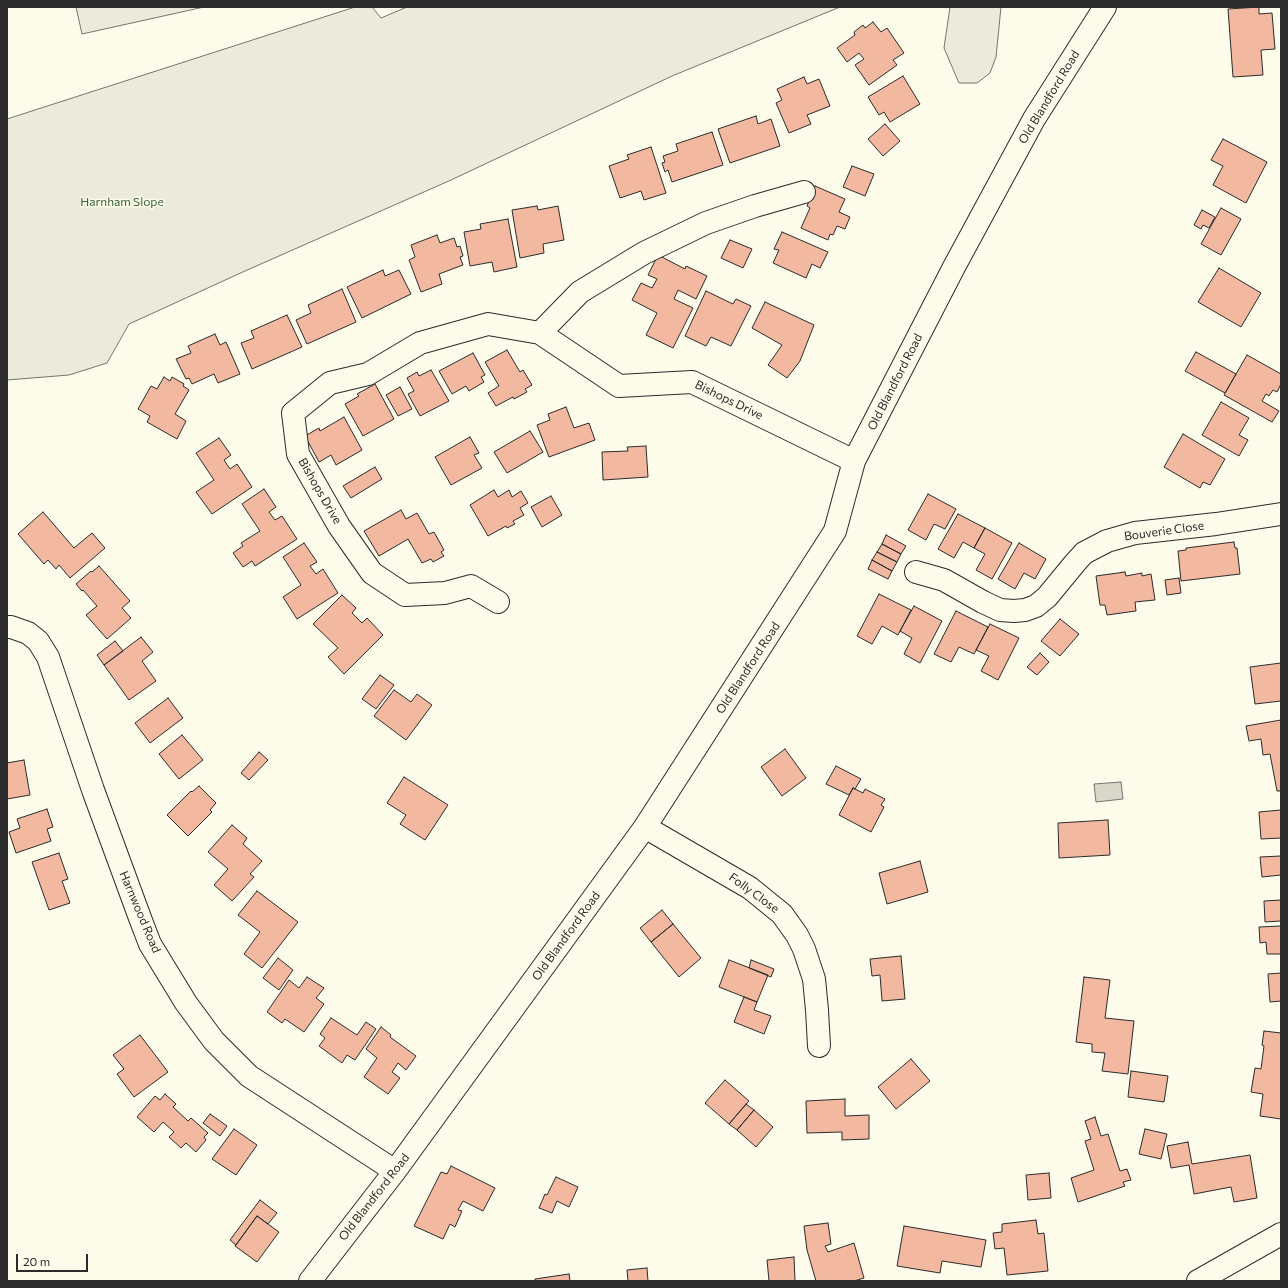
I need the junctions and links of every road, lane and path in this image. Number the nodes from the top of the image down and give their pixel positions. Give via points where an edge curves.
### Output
1 (1105, 7) edge
2 (804, 192) dead end
3 (540, 333) junction
4 (854, 461) junction
5 (1281, 514) edge
6 (916, 572) dead end
7 (498, 602) dead end
8 (7, 627) edge
9 (645, 827) junction
10 (819, 1046) dead end
11 (395, 1171) junction
12 (1281, 1234) edge
13 (310, 1281) edge
14 (1198, 1281) edge

1 - 4 street, Old Blandford Road via 1034,119
2 - 3 street via 706,223 644,253 580,292
3 - 4 street, Bishops Drive via 619,386 692,382
3 - 7 street, Bishops Drive via 488,324 420,343 368,374 330,384 293,413 298,454 339,526 372,573 405,595 445,594 471,586
4 - 9 street, Old Blandford Road via 835,531
5 - 6 street, Bouverie Close via 1135,534 1107,541 1084,553 1047,597 1036,606 1025,610 1000,610 944,580
8 - 11 street, Harnwood Road via 28,634 38,641 48,657 93,790 150,944 186,1003 214,1041 249,1076
9 - 10 street, Folly Close via 750,888 782,914 804,949 814,979
9 - 11 street, Old Blandford Road
11 - 13 street, Old Blandford Road
12 - 14 street

